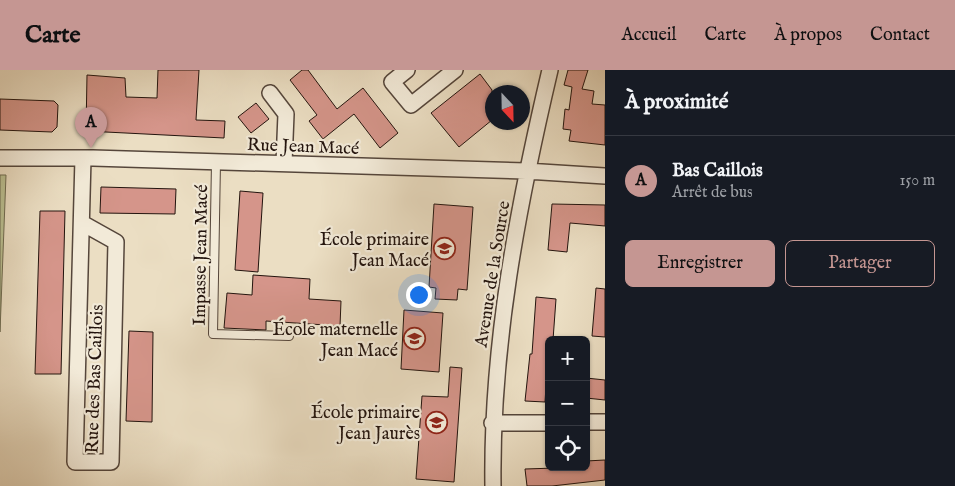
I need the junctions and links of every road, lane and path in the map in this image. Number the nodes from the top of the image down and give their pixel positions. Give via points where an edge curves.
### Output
1 (407, 70) edge
2 (455, 70) edge
3 (550, 70) edge
4 (270, 93) dead end
5 (0, 158) edge
6 (83, 158) junction
7 (216, 162) junction
8 (284, 164) junction
9 (526, 171) junction
10 (605, 176) edge
11 (82, 222) junction
12 (289, 336) dead end
13 (545, 422) edge
14 (590, 422) edge
15 (605, 422) edge
16 (492, 423) junction
17 (493, 486) edge

1 - 2 street via 392,82 411,105
3 - 9 street, Avenue de la Source
4 - 8 street via 286,114
5 - 6 street, Rue Jean Macé
6 - 7 street, Rue Jean Macé
6 - 11 street, Rue des Bas Caillois
7 - 8 street, Rue Jean Macé
7 - 12 lane, Impasse Jean Macé via 213,334
8 - 9 street, Rue Jean Macé
9 - 10 street, Rue Jean Macé
9 - 16 street, Avenue de la Source via 494,384
11 - 11 street, Rue des Bas Caillois via 75,462 111,462 116,242
13 - 16 street
14 - 15 street
16 - 17 street, Avenue de la Source

